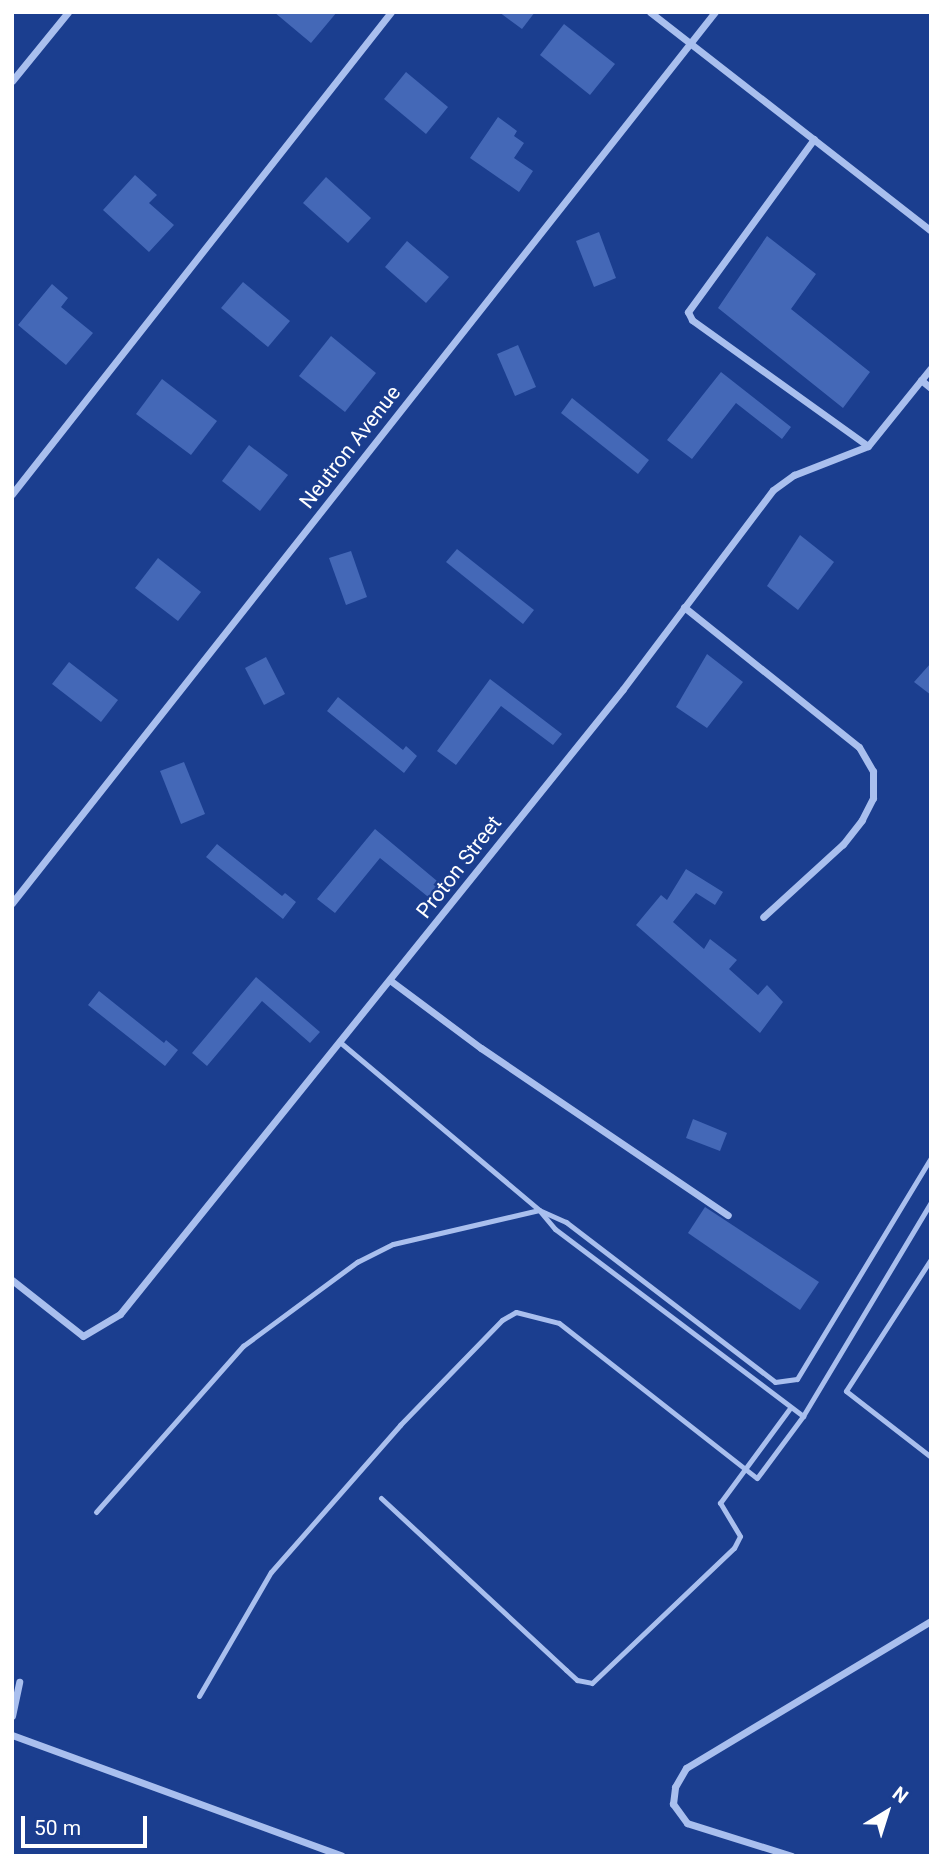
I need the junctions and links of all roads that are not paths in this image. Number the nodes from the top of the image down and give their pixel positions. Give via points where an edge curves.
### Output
1 (68, 12) edge
2 (391, 12) edge
3 (650, 12) edge
4 (715, 12) edge
5 (690, 43) junction
6 (12, 82) edge
7 (814, 139) junction
8 (931, 231) edge
9 (931, 368) edge
10 (921, 380) junction
11 (931, 388) edge
12 (868, 446) junction
13 (12, 494) edge
14 (684, 607) junction
15 (12, 903) edge
16 (763, 917) dead end
17 (391, 981) junction
18 (341, 1042) junction
19 (931, 1158) edge
20 (931, 1202) edge
21 (538, 1210) junction
22 (728, 1215) dead end
23 (600, 1249) junction
24 (593, 1259) junction
25 (931, 1259) edge
26 (12, 1280) edge
27 (661, 1294) junction
28 (653, 1304) junction
29 (790, 1408) junction
30 (803, 1416) junction
31 (931, 1457) edge
32 (745, 1469) junction
33 (381, 1498) dead end
34 (96, 1512) dead end
35 (931, 1621) edge
36 (19, 1682) dead end
37 (199, 1696) dead end
38 (12, 1716) edge
39 (12, 1735) edge
40 (770, 1853) edge
41 (342, 1856) edge
42 (792, 1856) edge

1 - 6 street
2 - 13 street
3 - 5 street
4 - 5 street, Neutron Avenue
5 - 7 street
5 - 15 street, Neutron Avenue
7 - 8 street
7 - 12 street via 688,312 692,320
9 - 10 street, Proton Street
10 - 11 street
10 - 12 street, Proton Street
12 - 14 street, Proton Street via 794,475 774,490
14 - 16 street via 859,747 873,771 873,798 862,820 843,844
14 - 17 street, Proton Street
17 - 18 street, Proton Street
17 - 22 street via 481,1048
18 - 21 lane
18 - 26 street, Proton Street via 132,1303 98,1331 83,1336
19 - 27 lane via 797,1379 775,1382
20 - 30 lane
21 - 23 lane via 566,1222
21 - 24 lane
21 - 34 lane via 393,1244 357,1262 243,1346
23 - 24 lane
23 - 27 lane
24 - 28 lane
25 - 31 lane via 846,1391
27 - 28 lane
28 - 29 lane
29 - 30 lane
29 - 32 lane
30 - 32 lane via 757,1478
32 - 33 lane via 720,1503 740,1536 734,1548 592,1683 577,1680
32 - 37 lane via 559,1323 516,1312 502,1320 400,1425 271,1572
35 - 40 street via 686,1768 675,1787 673,1804 687,1823
36 - 38 street
39 - 41 street
40 - 42 street

